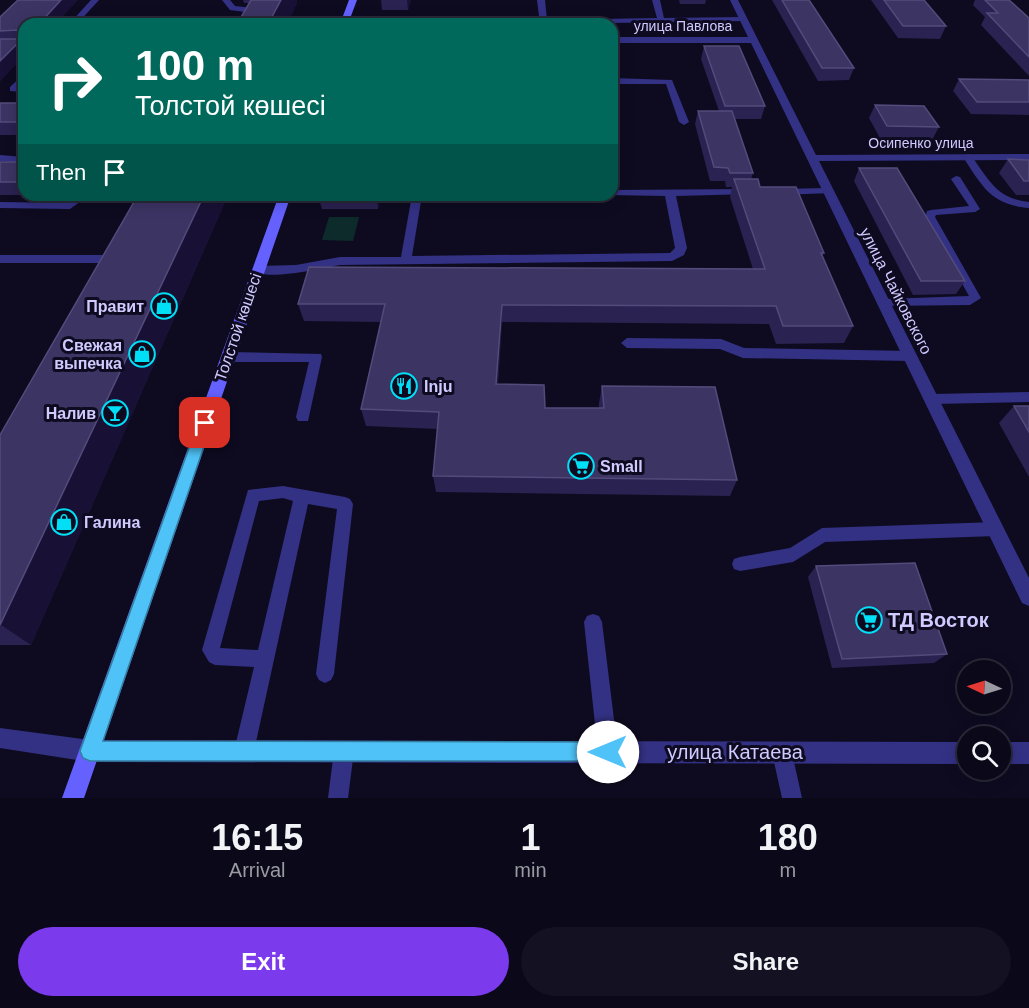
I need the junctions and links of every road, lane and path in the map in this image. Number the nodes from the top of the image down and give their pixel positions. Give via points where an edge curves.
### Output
1 (95, 0) edge
2 (226, 0) edge
3 (352, 0) edge
4 (541, 0) edge
5 (656, 0) edge
6 (734, 0) edge
7 (78, 18) edge
8 (245, 18) edge
9 (346, 18) edge
10 (543, 18) edge
11 (743, 19) junction
12 (661, 20) junction
13 (618, 21) edge
14 (618, 40) edge
15 (753, 40) junction
16 (618, 81) edge
17 (684, 122) dead end
18 (968, 157) junction
19 (1029, 157) edge
20 (0, 158) edge
21 (813, 158) junction
22 (18, 160) edge
23 (956, 179) dead end
24 (828, 191) junction
25 (618, 193) edge
26 (670, 193) junction
27 (76, 201) edge
28 (283, 201) edge
29 (416, 201) edge
30 (0, 205) edge
31 (1029, 206) edge
32 (0, 259) edge
33 (106, 260) edge
34 (406, 261) junction
35 (258, 270) junction
36 (885, 303) junction
37 (627, 343) dead end
38 (910, 356) junction
39 (228, 357) junction
40 (1029, 397) edge
41 (932, 399) junction
42 (303, 417) dead end
43 (302, 496) junction
44 (996, 530) junction
45 (740, 564) dead end
46 (1029, 597) edge
47 (593, 622) dead end
48 (265, 659) junction
49 (325, 674) dead end
50 (0, 738) edge
51 (90, 751) junction
52 (244, 751) junction
53 (344, 751) junction
54 (608, 752) junction
55 (782, 753) junction
56 (957, 753) edge
57 (1011, 753) edge
58 (1029, 753) edge
59 (73, 798) edge
60 (338, 798) edge
61 (792, 798) edge

1 - 7 lane
2 - 8 lane via 233,8 250,10
3 - 9 main road
4 - 10 lane
5 - 12 lane
6 - 11 street, улица Чайковского
11 - 12 lane
11 - 15 street, улица Чайковского
12 - 13 lane
14 - 15 street, улица Павлова
15 - 21 street, улица Чайковского
16 - 17 lane via 669,82
18 - 19 street, Осипенко улица
18 - 21 street, Осипенко улица
18 - 31 lane via 996,197
20 - 22 lane
21 - 24 street, улица Чайковского
23 - 36 lane via 975,209 936,212 930,217 975,298
24 - 26 lane
24 - 36 street, улица Чайковского
25 - 26 lane
26 - 34 lane via 681,248 672,257
27 - 30 lane via 70,206
28 - 35 main road, Толстой көшесі
29 - 34 lane
32 - 33 lane
34 - 35 lane via 340,261 296,269
35 - 39 main road, Толстой көшесі
36 - 38 street, улица Чайковского
37 - 38 lane via 721,344 743,353
38 - 41 street, улица Чайковского
39 - 42 lane via 316,357
39 - 51 main road, Толстой көшесі
40 - 41 lane
41 - 44 street, улица Чайковского
43 - 48 lane
43 - 48 lane via 283,492 253,495 211,650 215,656
43 - 49 lane via 345,504
44 - 45 lane via 822,535 793,555
44 - 46 street, улица Чайковского
47 - 54 lane
48 - 52 lane
50 - 51 street, улица Катаева
51 - 52 street, улица Катаева
51 - 59 main road, Толстой көшесі
52 - 53 street, улица Катаева
53 - 54 street, улица Катаева
53 - 60 lane
54 - 55 street, улица Катаева
55 - 56 street, улица Катаева
55 - 61 lane
57 - 58 street

